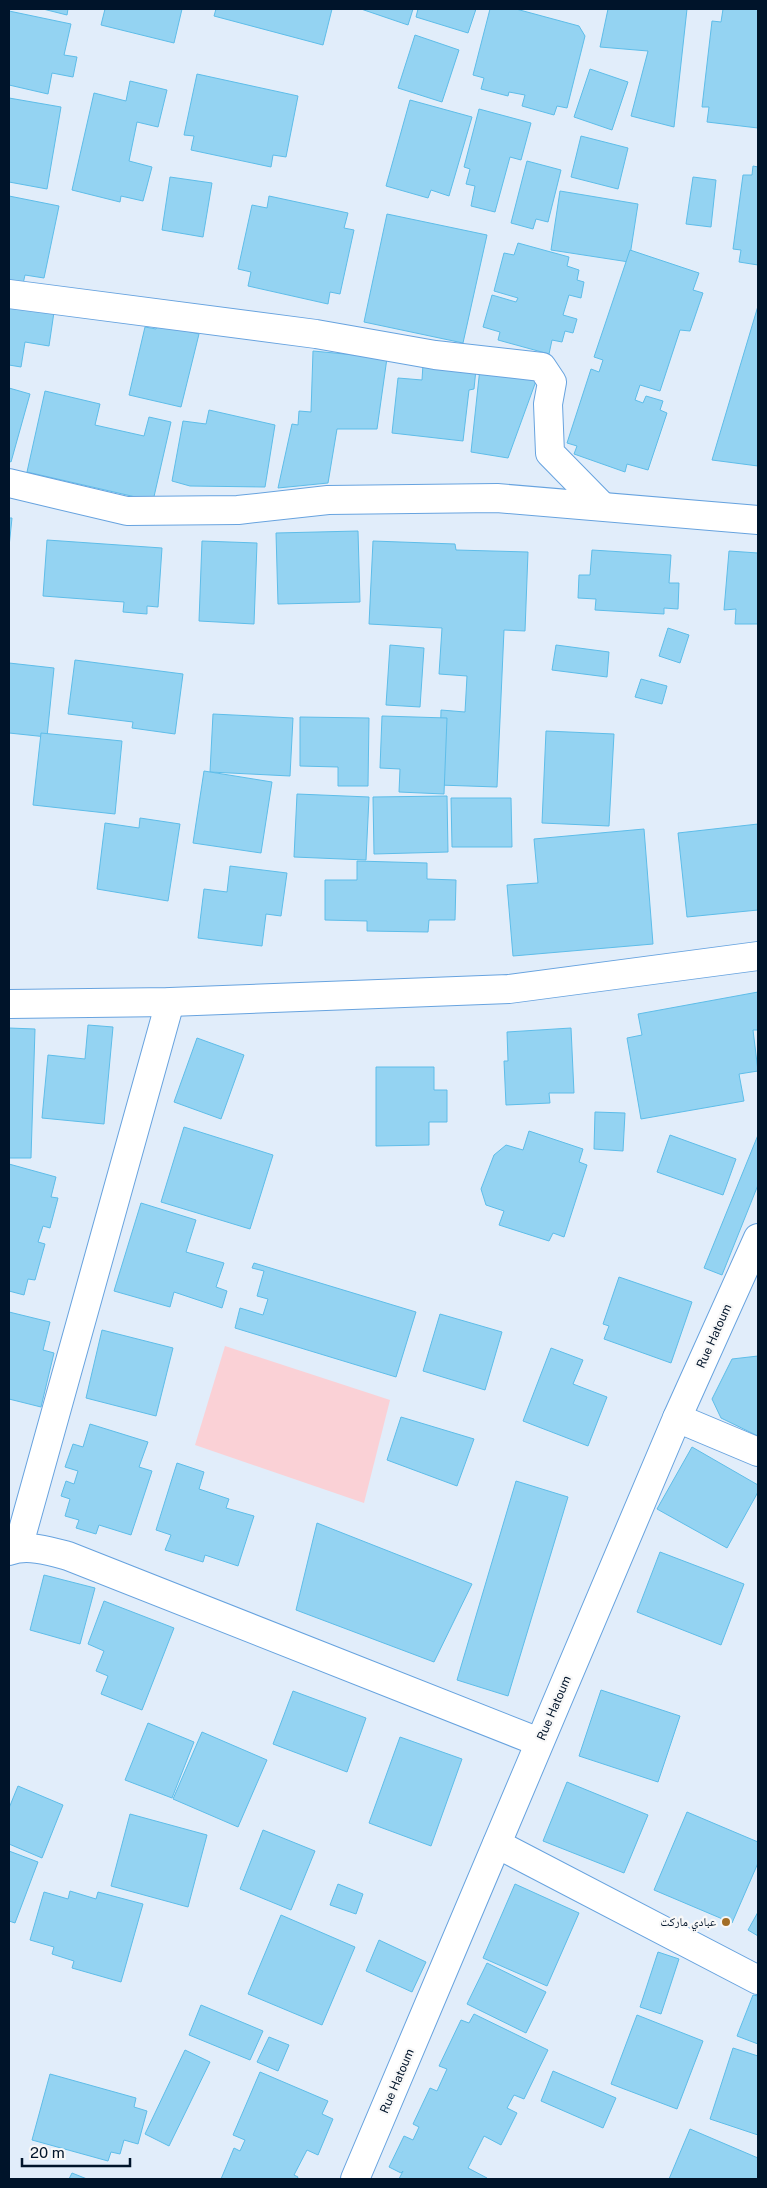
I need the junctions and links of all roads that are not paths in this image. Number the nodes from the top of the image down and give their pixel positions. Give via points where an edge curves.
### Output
1 (9, 294) edge
2 (9, 483) edge
3 (602, 506) junction
4 (758, 520) edge
5 (758, 956) edge
6 (170, 1002) junction
7 (9, 1004) edge
8 (758, 1238) edge
9 (677, 1418) junction
10 (758, 1452) edge
11 (13, 1550) edge
12 (539, 1742) junction
13 (497, 1844) junction
14 (758, 1980) edge
15 (356, 2179) edge

1 - 3 street via 542,367 552,382 548,404 550,453
2 - 3 street via 127,511 238,510 328,500 497,498
3 - 4 street
5 - 6 street via 509,990
6 - 7 street
6 - 11 street
8 - 9 street, Rue Hatoum
9 - 10 street
9 - 12 street, Rue Hatoum
11 - 12 street via 47,1550 68,1556
12 - 13 street, Rue Hatoum
13 - 14 street
13 - 15 street, Rue Hatoum

